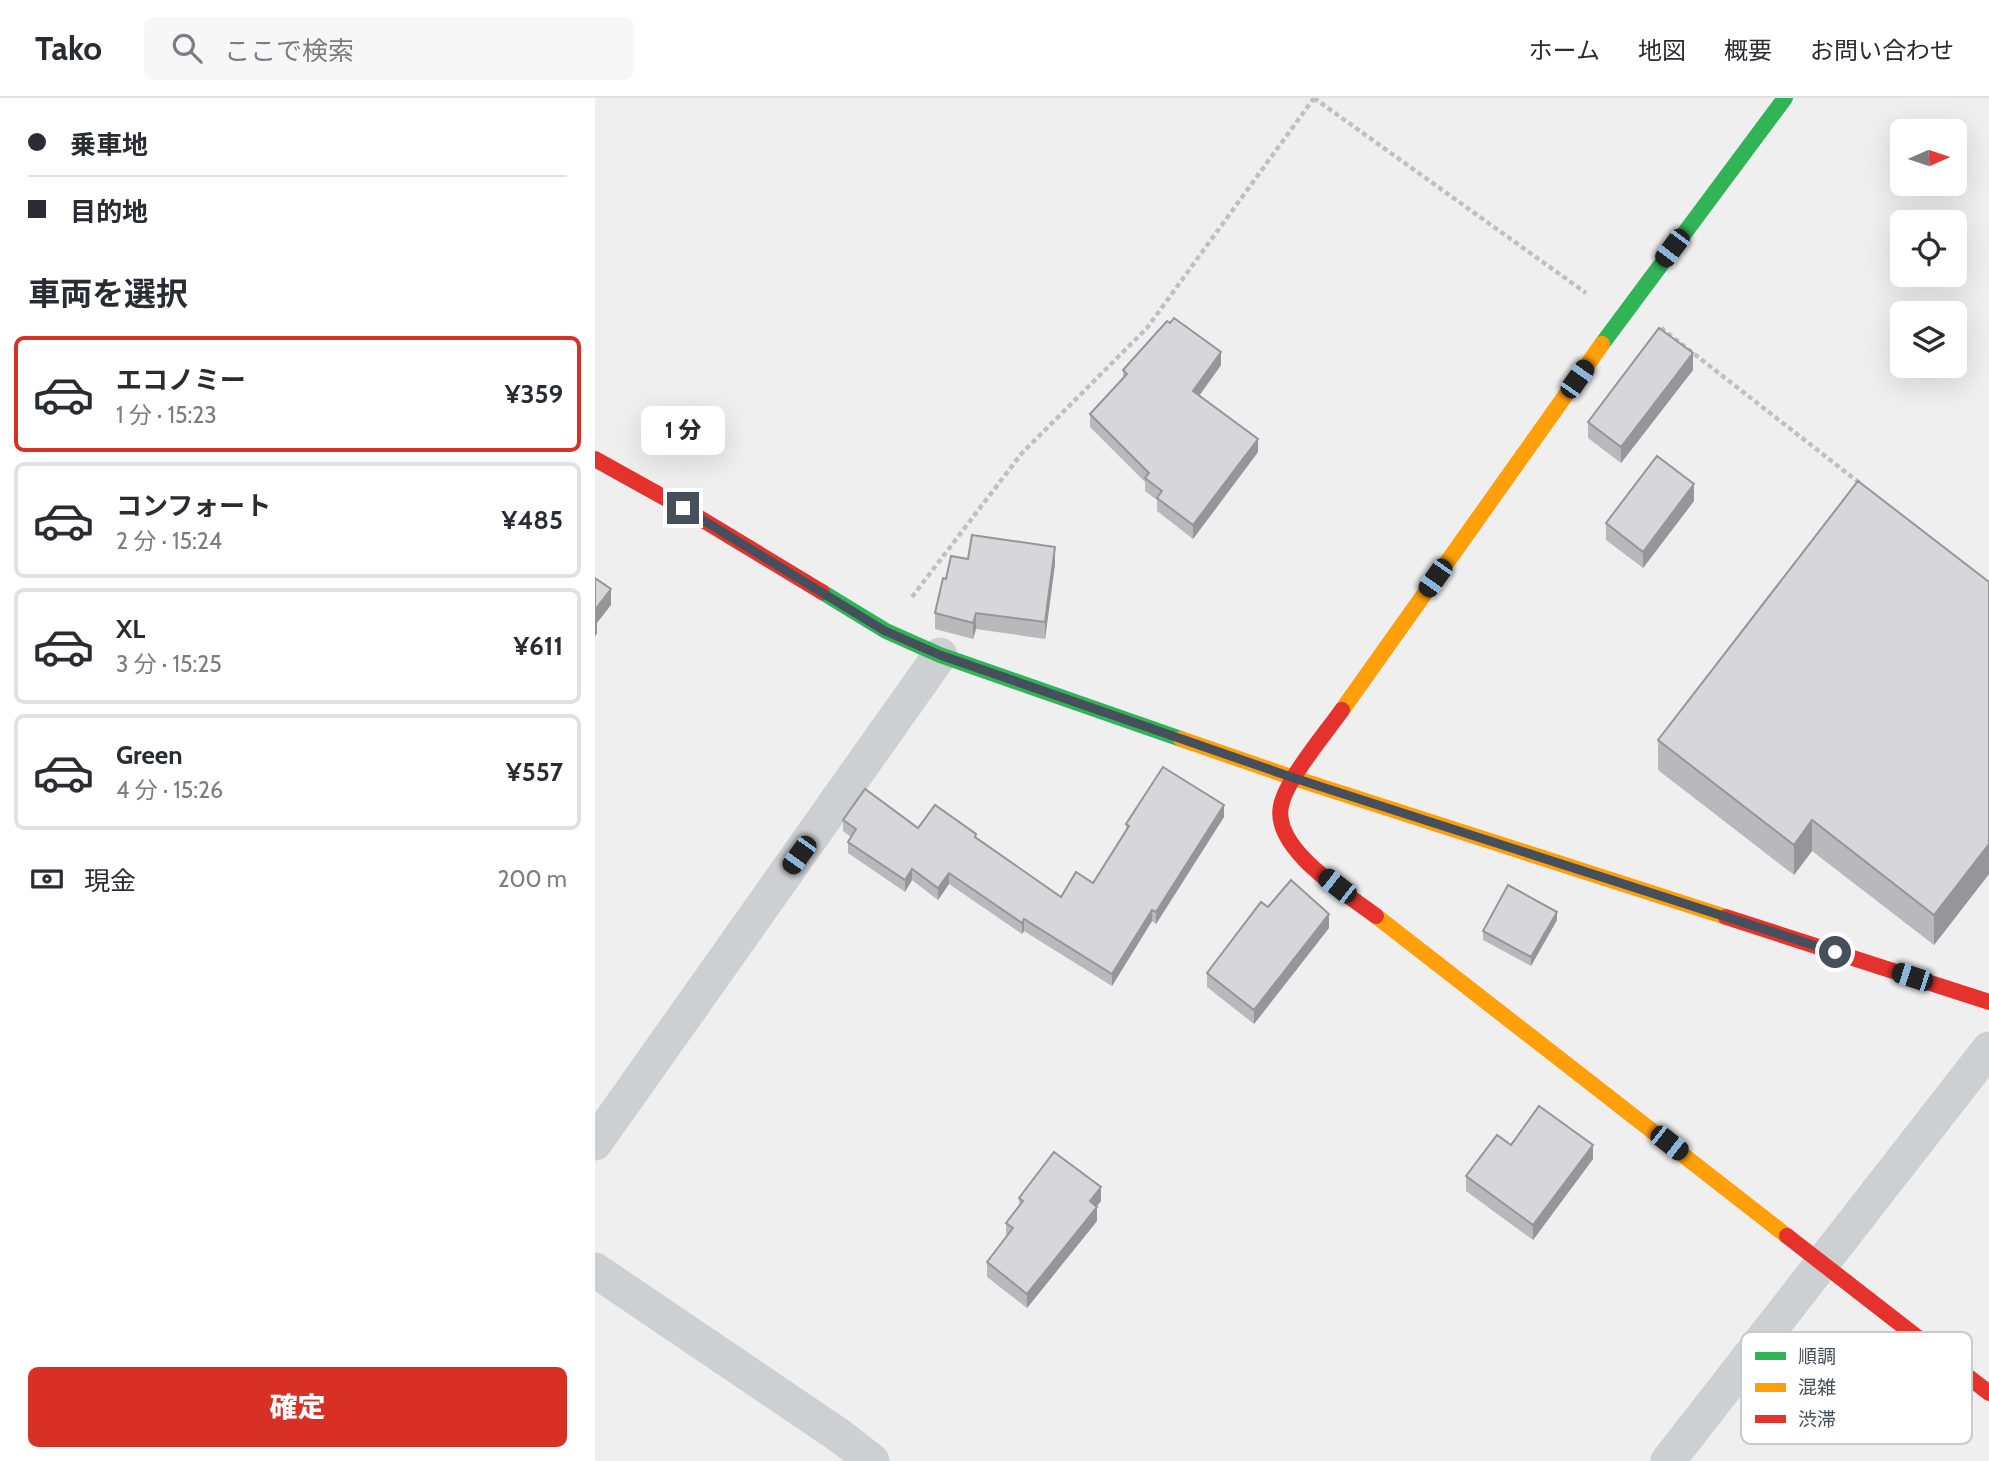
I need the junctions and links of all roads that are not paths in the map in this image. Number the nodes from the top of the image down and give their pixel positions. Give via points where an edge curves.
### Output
1 (1785, 98) edge
2 (595, 459) edge
3 (940, 655) junction
4 (1294, 778) junction
5 (1989, 1002) edge
6 (1989, 1049) edge
7 (595, 1143) edge
8 (1824, 1263) junction
9 (595, 1270) edge
10 (1770, 1332) edge
11 (1912, 1332) edge
12 (1741, 1368) edge
13 (1972, 1380) edge
14 (1989, 1393) edge
15 (872, 1461) edge
16 (1668, 1461) edge

1 - 4 street via 1624,312
2 - 3 street via 885,631
3 - 4 street
3 - 7 street
4 - 5 street
4 - 8 street via 1280,807 1282,832 1315,869
6 - 8 street
8 - 10 street
8 - 11 street
9 - 15 street
12 - 16 street
13 - 14 street

